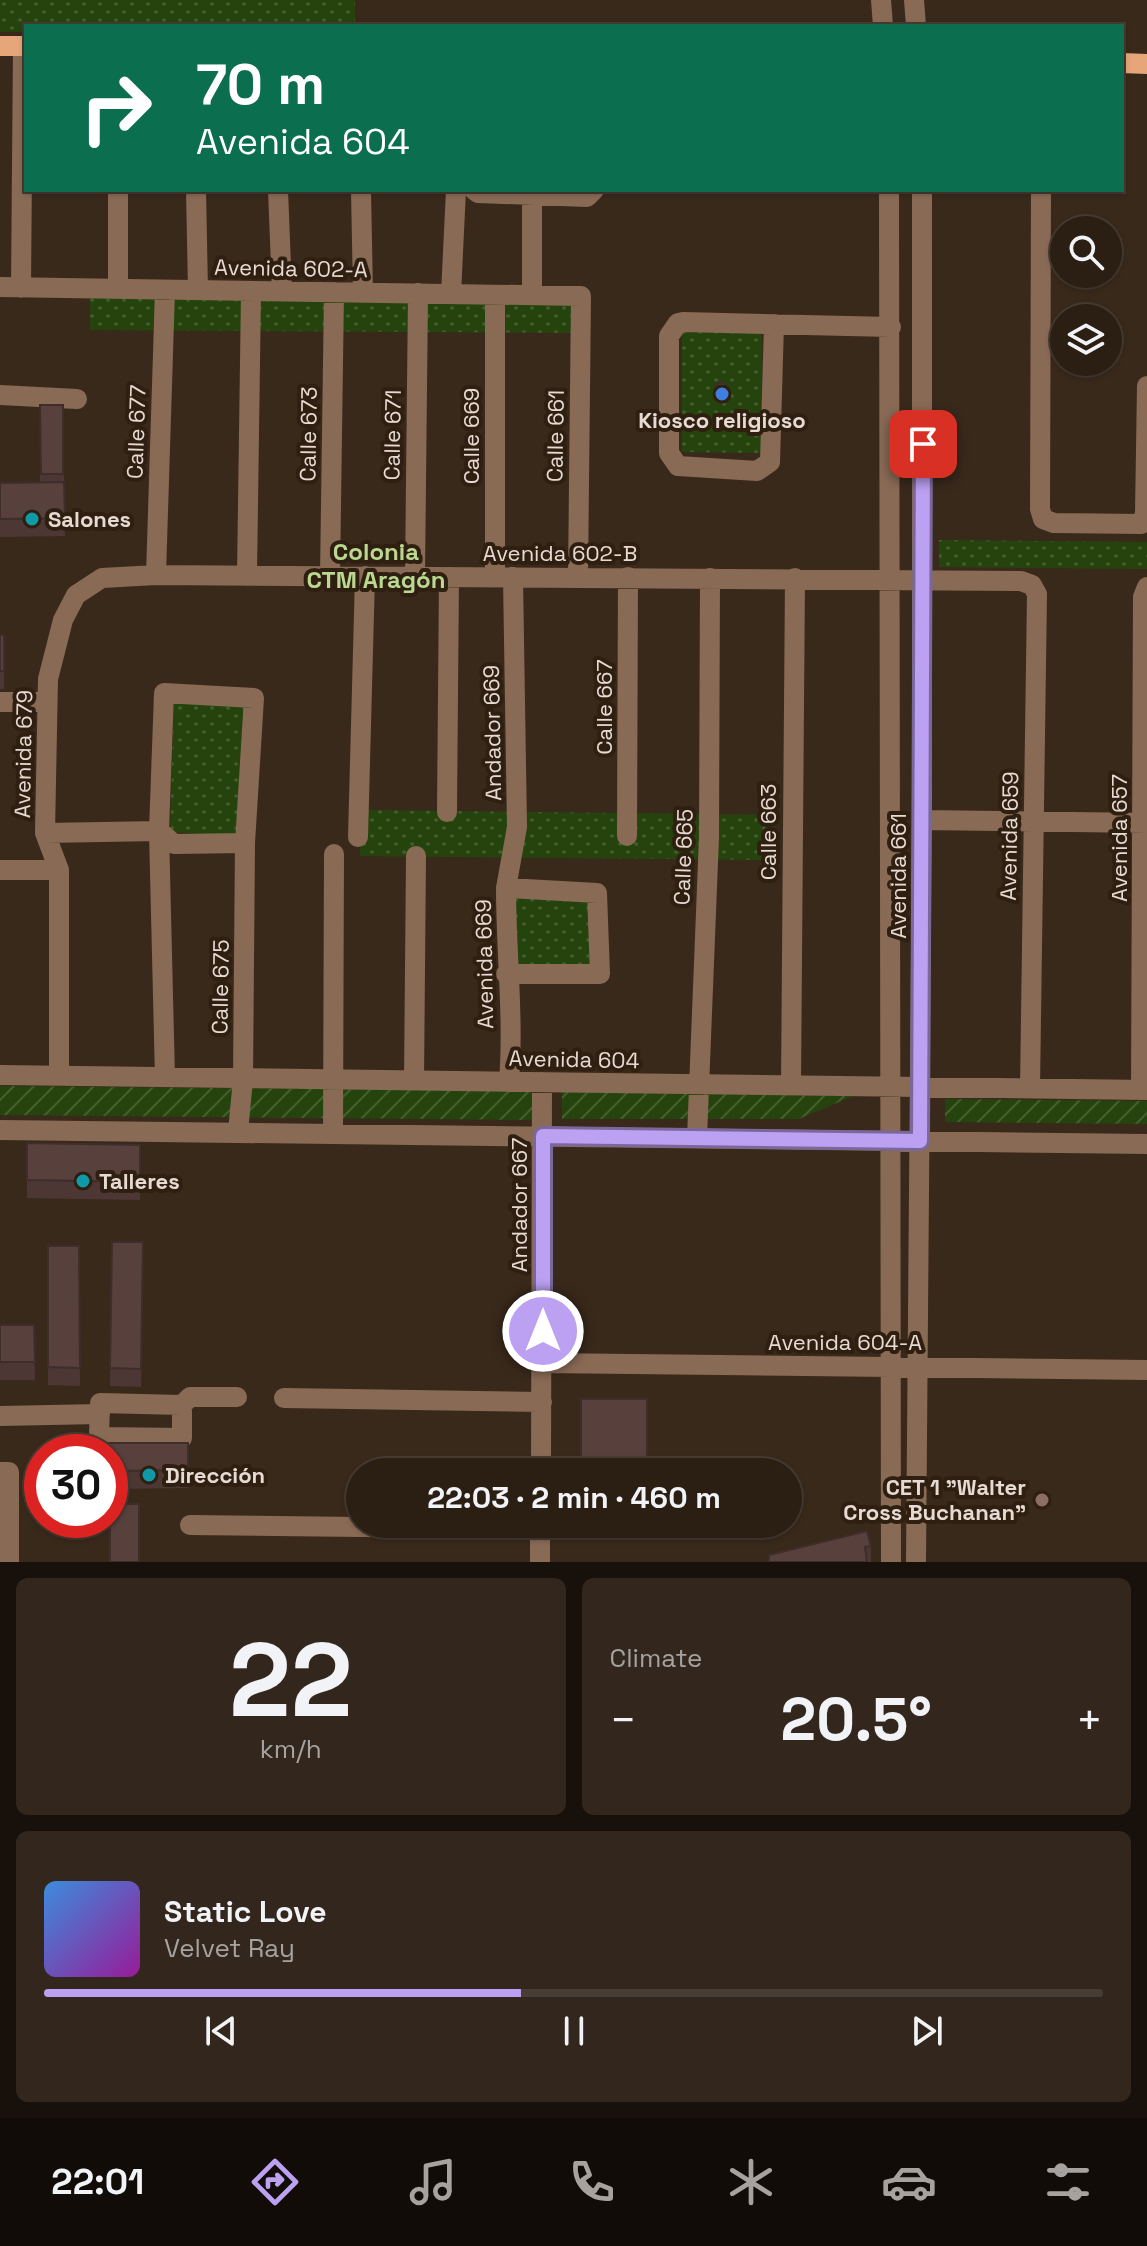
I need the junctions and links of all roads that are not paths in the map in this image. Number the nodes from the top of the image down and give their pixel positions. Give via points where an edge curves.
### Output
1 (881, 0) edge
2 (914, 0) edge
3 (883, 24) edge
4 (916, 24) edge
5 (0, 46) edge
6 (24, 46) edge
7 (1124, 63) edge
8 (1147, 64) edge
9 (118, 192) edge
10 (196, 192) edge
11 (278, 192) edge
12 (361, 192) edge
13 (456, 192) edge
14 (477, 192) edge
15 (889, 192) edge
16 (922, 192) edge
17 (1041, 192) edge
18 (590, 193) edge
19 (532, 195) junction
20 (0, 287) edge
21 (21, 288) junction
22 (118, 289) junction
23 (165, 290) junction
24 (198, 290) junction
25 (251, 291) junction
26 (282, 291) junction
27 (334, 292) junction
28 (363, 293) junction
29 (418, 293) junction
30 (451, 294) junction
31 (495, 295) junction
32 (532, 295) junction
33 (581, 296) joint
34 (774, 324) junction
35 (891, 327) junction
36 (1147, 386) edge
37 (0, 395) edge
38 (77, 399) dead end
39 (156, 575) junction
40 (247, 576) junction
41 (330, 576) junction
42 (365, 576) junction
43 (415, 576) junction
44 (449, 577) junction
45 (504, 577) junction
46 (578, 577) junction
47 (628, 577) junction
48 (710, 578) junction
49 (795, 578) junction
50 (889, 582) junction
51 (922, 582) junction
52 (89, 584) joint
53 (1147, 587) edge
54 (0, 702) edge
55 (46, 702) junction
56 (447, 812) dead end
57 (922, 820) junction
58 (1033, 822) junction
59 (1145, 823) edge
60 (159, 831) junction
61 (45, 833) junction
62 (627, 836) dead end
63 (358, 837) dead end
64 (245, 843) junction
65 (334, 854) dead end
66 (416, 856) dead end
67 (0, 870) edge
68 (59, 870) junction
69 (506, 888) junction
70 (506, 974) junction
71 (0, 1075) edge
72 (59, 1076) junction
73 (165, 1078) junction
74 (243, 1079) junction
75 (334, 1080) junction
76 (414, 1081) junction
77 (509, 1082) junction
78 (542, 1082) junction
79 (697, 1084) junction
80 (791, 1085) junction
81 (889, 1087) junction
82 (921, 1087) junction
83 (1030, 1088) junction
84 (1144, 1090) edge
85 (0, 1130) edge
86 (238, 1132) junction
87 (333, 1134) junction
88 (543, 1136) junction
89 (697, 1138) junction
90 (890, 1141) junction
91 (920, 1141) junction
92 (1147, 1144) edge
93 (543, 1363) junction
94 (892, 1367) junction
95 (918, 1367) junction
96 (1147, 1370) edge
97 (237, 1397) dead end
98 (284, 1398) dead end
99 (542, 1402) junction
100 (182, 1405) junction
101 (100, 1414) junction
102 (0, 1416) edge
103 (891, 1449) junction
104 (916, 1450) junction
105 (541, 1458) edge
106 (4, 1472) edge
107 (190, 1525) dead end
108 (346, 1526) edge
109 (540, 1538) edge
110 (9, 1562) edge
111 (540, 1562) edge
112 (891, 1562) edge
113 (916, 1562) edge

1 - 3 street
2 - 4 street
5 - 6 main road
6 - 21 street
7 - 8 main road
9 - 22 street
10 - 24 street
11 - 26 street
12 - 28 street
13 - 30 street
14 - 19 street
15 - 35 street, Avenida 661
16 - 51 street, Avenida 661
17 - 36 street via 1043,519 1141,524
18 - 19 street
19 - 32 street
20 - 21 street, Avenida 602-A
21 - 22 street, Avenida 602-A
22 - 23 street, Avenida 602-A
23 - 24 street, Avenida 602-A
23 - 39 street, Calle 677
24 - 25 street, Avenida 602-A
25 - 26 street, Avenida 602-A
25 - 40 street
26 - 27 street, Avenida 602-A
27 - 28 street, Avenida 602-A
27 - 41 street, Calle 673
28 - 29 street, Avenida 602-A
29 - 30 street, Avenida 602-A
29 - 43 street, Calle 671
30 - 31 street, Avenida 602-A
31 - 32 street, Avenida 602-A
31 - 45 street, Calle 669
32 - 33 street, Avenida 602-A
33 - 46 street, Calle 661
34 - 34 street via 770,462 757,471 678,466 669,453 670,330 683,322
34 - 35 street
35 - 50 street, Avenida 661
37 - 38 street
39 - 40 street, Avenida 602-B
39 - 52 street, Avenida 602-B via 102,578
40 - 41 street, Avenida 602-B
41 - 42 street, Avenida 602-B
42 - 43 street, Avenida 602-B
42 - 63 street
43 - 44 street, Avenida 602-B
44 - 45 street, Avenida 602-B
44 - 56 street
45 - 46 street, Avenida 602-B
45 - 69 street, Andador 669 via 517,827
46 - 47 street, Avenida 602-B
47 - 48 street, Avenida 602-B
47 - 62 street, Calle 667
48 - 49 street, Avenida 602-B
48 - 79 street, Calle 665 via 709,837
49 - 50 street, Avenida 602-B
49 - 80 street, Calle 663
50 - 51 street
50 - 81 street, Avenida 661
51 - 57 street, Avenida 661
51 - 58 street, Avenida 659 via 1021,581 1037,594
52 - 55 street, Avenida 679 via 76,595 63,620
53 - 59 street, Avenida 657
54 - 55 street
55 - 61 street, Avenida 679
57 - 58 street
57 - 82 street, Avenida 661
58 - 59 street
58 - 83 street, Avenida 659
59 - 84 street, Avenida 657
60 - 61 street
60 - 64 street via 174,844
60 - 64 street, Calle 675 via 164,693 254,698
60 - 73 street
61 - 68 street, Avenida 679
64 - 74 street, Calle 675
65 - 75 street
66 - 76 street
67 - 68 street
68 - 72 street, Avenida 679
69 - 70 street, Avenida 669
69 - 70 street, Avenida 669 via 597,893 600,974
70 - 77 street, Avenida 669
71 - 72 street, Avenida 604
72 - 73 street, Avenida 604
73 - 74 street, Avenida 604
74 - 75 street, Avenida 604
74 - 86 street, Calle 675
75 - 76 street, Avenida 604
75 - 87 street
76 - 77 street, Avenida 604
77 - 78 street, Avenida 604
78 - 79 street, Avenida 604
78 - 88 street, Andador 667
79 - 80 street, Avenida 604
79 - 89 street, Calle 665
80 - 81 street, Avenida 604
81 - 82 street, Avenida 604
81 - 90 street, Avenida 661
82 - 83 street, Avenida 604
82 - 91 street, Avenida 661
83 - 84 street, Avenida 604
85 - 86 street
86 - 87 street
87 - 88 street
88 - 89 street
88 - 93 street, Andador 667
89 - 90 street
90 - 91 street
90 - 94 street, Avenida 661
91 - 92 street
91 - 95 street, Avenida 661
93 - 94 street, Avenida 604-A
93 - 99 street, Andador 667
94 - 95 street, Avenida 604-A
94 - 103 street, Avenida 661
95 - 96 street, Avenida 604-A
95 - 104 street, Avenida 661
97 - 100 street via 190,1397
98 - 99 street
99 - 105 street, Andador 667
100 - 101 street via 100,1403
100 - 101 street via 182,1438 99,1437
101 - 102 street
103 - 104 street
103 - 112 street, Avenida 661
104 - 113 street, Avenida 661
106 - 110 street
107 - 108 street
109 - 111 street

